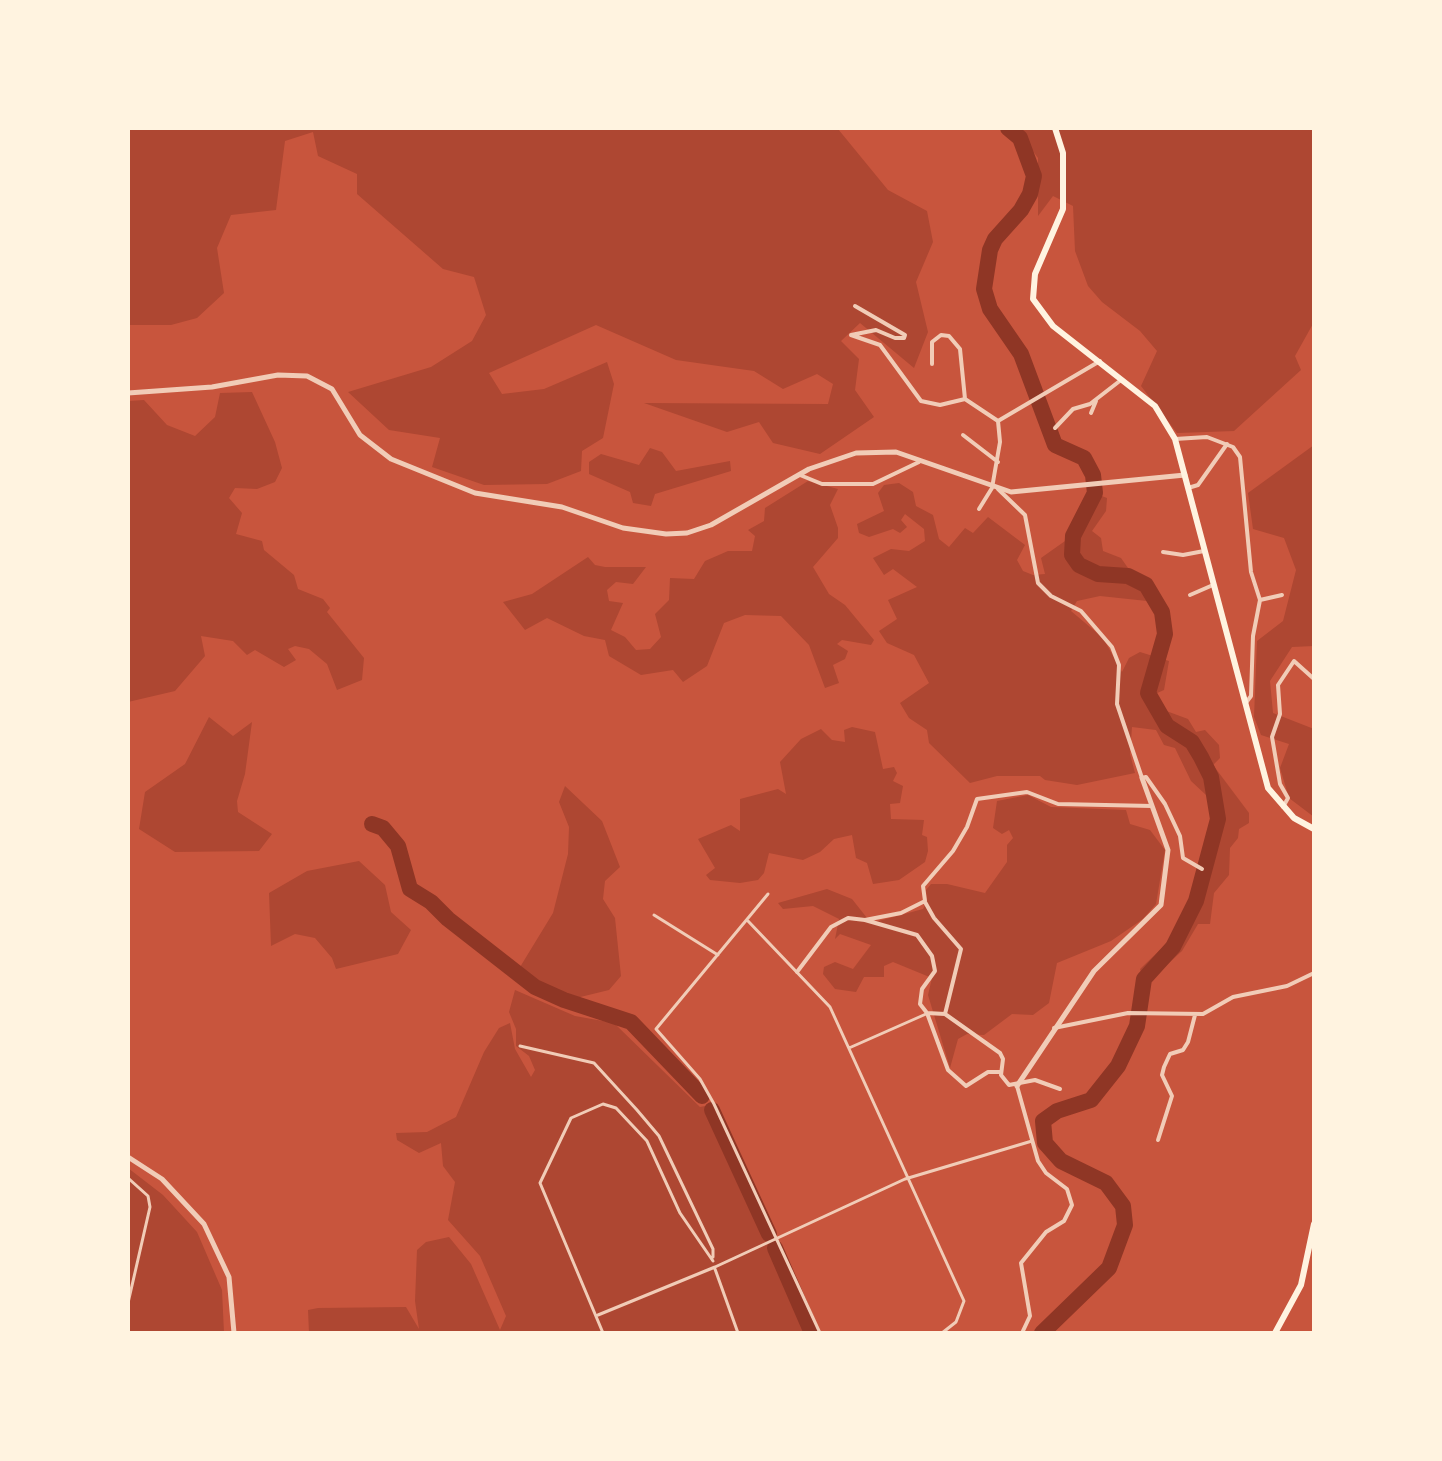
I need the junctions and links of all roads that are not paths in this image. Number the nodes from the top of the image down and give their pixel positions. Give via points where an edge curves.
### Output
1 (1055, 128) edge
2 (855, 306) dead end
3 (1101, 361) junction
4 (932, 364) dead end
5 (1123, 379) junction
6 (128, 393) edge
7 (965, 399) junction
8 (1097, 399) junction
9 (1091, 413) dead end
10 (998, 421) junction
11 (1055, 428) dead end
12 (963, 435) dead end
13 (1175, 439) junction
14 (1227, 444) junction
15 (919, 462) junction
16 (998, 462) junction
17 (799, 474) junction
18 (1185, 475) junction
19 (995, 488) junction
20 (1188, 488) junction
21 (979, 509) dead end
22 (1204, 551) junction
23 (1163, 552) dead end
24 (1213, 585) junction
25 (1190, 595) dead end
26 (1282, 595) dead end
27 (1260, 600) junction
28 (1314, 679) edge
29 (1245, 704) junction
30 (1142, 778) junction
31 (1152, 806) junction
32 (1283, 807) junction
33 (1314, 829) edge
34 (1202, 869) dead end
35 (768, 894) dead end
36 (925, 901) junction
37 (654, 915) dead end
38 (865, 920) junction
39 (748, 921) junction
40 (718, 955) junction
41 (797, 972) junction
42 (1314, 973) edge
43 (927, 1013) junction
44 (945, 1014) junction
45 (1195, 1015) junction
46 (1054, 1028) junction
47 (520, 1046) dead end
48 (849, 1048) junction
49 (1001, 1072) junction
50 (1017, 1086) junction
51 (1060, 1089) dead end
52 (1158, 1140) dead end
53 (1032, 1141) junction
54 (128, 1157) edge
55 (128, 1178) edge
56 (908, 1178) junction
57 (1314, 1224) edge
58 (777, 1239) junction
59 (713, 1261) junction
60 (715, 1267) junction
61 (134, 1270) junction
62 (128, 1277) edge
63 (128, 1303) edge
64 (598, 1315) junction
65 (234, 1333) edge
66 (603, 1333) edge
67 (738, 1333) edge
68 (820, 1333) edge
69 (942, 1333) edge
70 (1022, 1333) edge
71 (1275, 1333) edge

1 - 3 main road via 1063,153 1063,209 1032,293 1053,326
2 - 7 street via 905,335 895,338 876,330 851,335 880,345 921,401 940,405
3 - 5 main road
3 - 10 street
4 - 7 street via 932,342 949,336 960,349
5 - 8 street
5 - 13 main road via 1155,406
6 - 17 street via 307,376 332,389 368,445 391,459 475,493 562,507 638,532 699,529
7 - 10 street
8 - 9 street
8 - 11 street via 1073,409
10 - 16 street
12 - 16 street
13 - 14 street via 1207,437
13 - 18 main road
14 - 20 street via 1198,485
14 - 27 street via 1240,457 1251,572
15 - 17 street via 896,452 856,453
15 - 17 street via 873,484 822,484
15 - 19 street
16 - 19 street
18 - 19 street via 1025,493
18 - 20 main road
19 - 21 street
19 - 30 street via 1025,515 1038,583 1081,611 1112,647 1119,665 1117,704
20 - 22 main road
22 - 23 street
22 - 24 main road
24 - 25 street
24 - 29 main road
26 - 27 street
27 - 29 street via 1251,696
28 - 32 street via 1294,661 1278,685 1280,714 1272,737 1280,784 1288,798
29 - 32 main road via 1268,788
30 - 31 street
30 - 34 street via 1165,804 1180,836 1183,858
31 - 36 street via 1068,805 1027,792 977,799 953,851 926,880
31 - 46 street via 1168,850 1161,905 1107,956
32 - 33 main road
35 - 39 street
36 - 38 street via 901,913
36 - 44 street via 961,949
37 - 40 street
38 - 41 street via 848,918 831,927
38 - 43 street via 920,937 935,966 920,998
39 - 40 street
39 - 41 street
40 - 58 street via 656,1029 700,1079
41 - 48 street via 825,998
42 - 45 street via 1287,986 1233,997
43 - 44 street
43 - 48 street
43 - 49 street via 948,1070 960,1084
44 - 49 street via 1000,1053
45 - 46 street via 1128,1013
45 - 52 street via 1188,1042 1170,1054 1164,1067 1162,1075 1172,1096
46 - 50 street
47 - 59 street via 594,1063 637,1110 659,1136 713,1249
48 - 56 street
49 - 50 street via 1004,1082
50 - 51 street via 1035,1080
50 - 53 street
53 - 56 street
53 - 70 street via 1041,1168 1067,1189 1072,1205 1064,1221 1046,1232 1021,1263 1030,1316
54 - 65 street via 162,1179 204,1224 229,1277
55 - 61 street via 148,1196 150,1207
56 - 58 street
56 - 69 street via 964,1301 956,1322
57 - 71 main road via 1301,1285
58 - 60 street
58 - 68 street
59 - 60 street
59 - 64 street via 680,1213 647,1141 616,1108 603,1104 571,1118 540,1183
60 - 64 street
60 - 67 street
61 - 62 street
61 - 63 street
64 - 66 street

